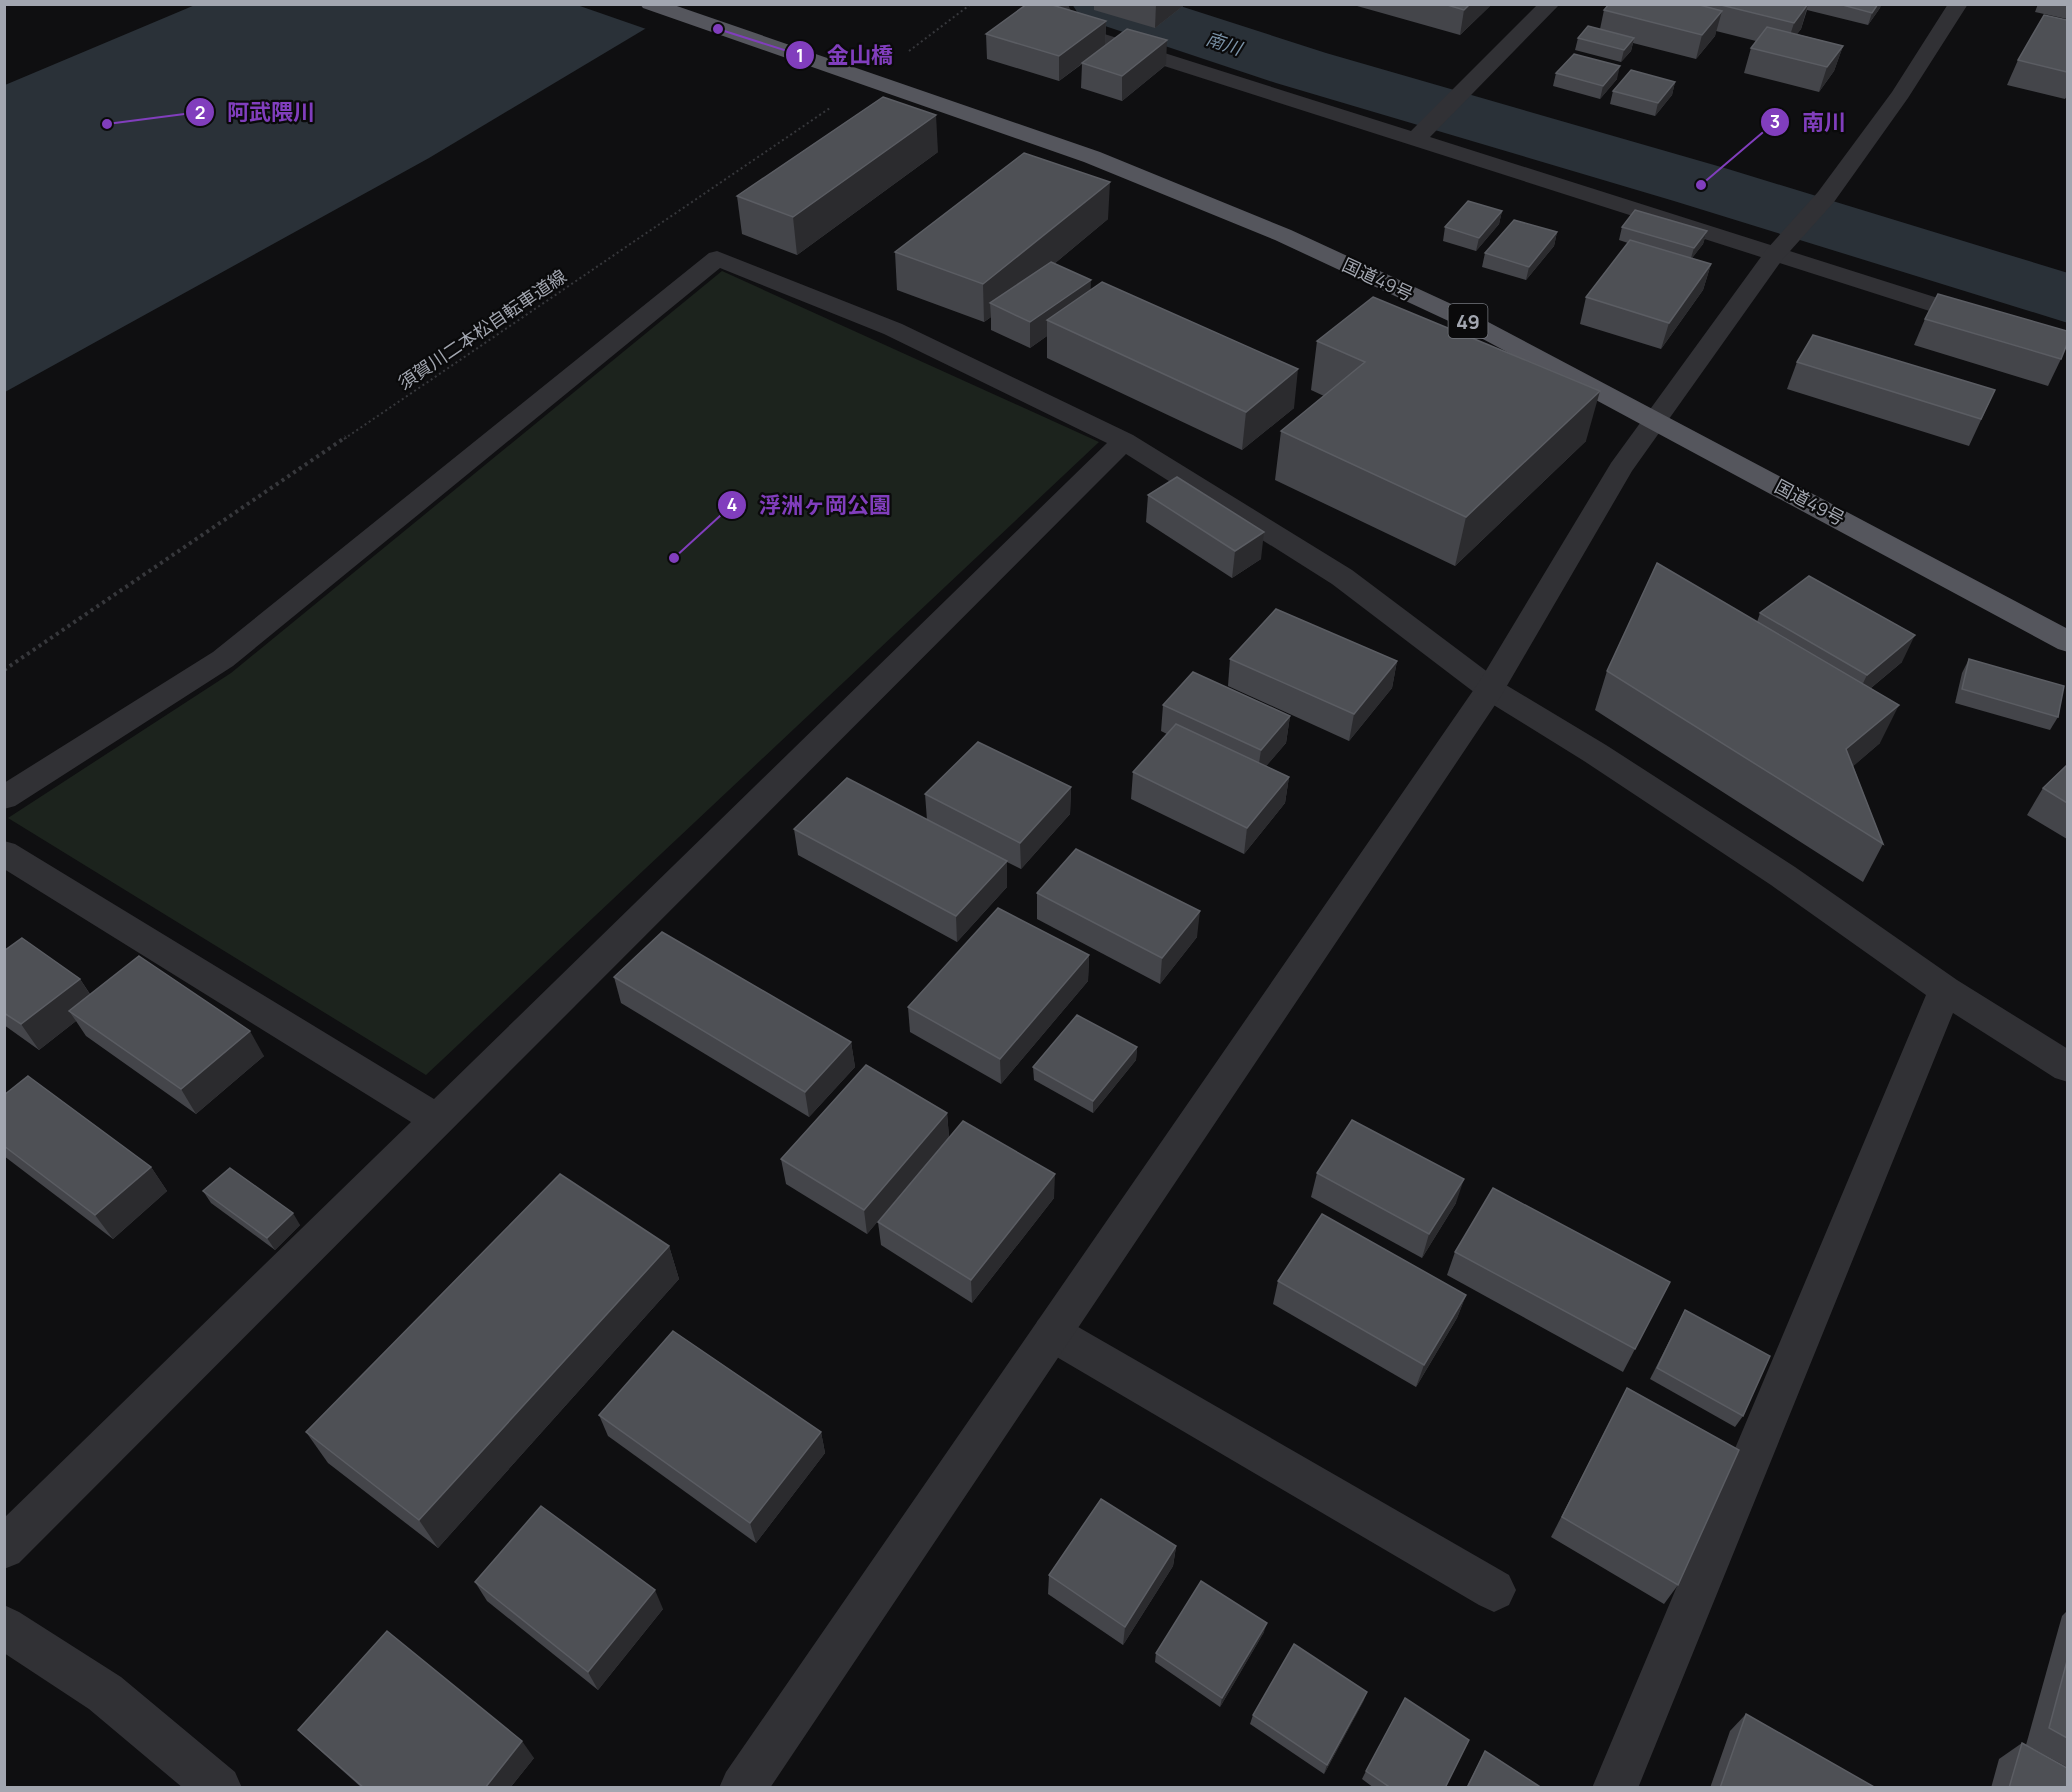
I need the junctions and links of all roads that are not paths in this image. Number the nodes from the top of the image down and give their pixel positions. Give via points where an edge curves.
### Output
1 (650, 4) edge
2 (1058, 4) edge
3 (1550, 4) edge
4 (1958, 4) edge
5 (1420, 135) junction
6 (1777, 250) junction
7 (2000, 325) edge
8 (1658, 420) junction
9 (1124, 441) junction
10 (2067, 642) edge
11 (1490, 689) junction
12 (4, 798) edge
13 (4, 853) edge
14 (1945, 990) junction
15 (2067, 1068) edge
16 (438, 1120) junction
17 (1052, 1333) junction
18 (4, 1548) edge
19 (1494, 1590) dead end
20 (4, 1627) edge
21 (219, 1788) edge
22 (742, 1788) edge
23 (1615, 1788) edge

1 - 8 highway, 国道49号 / 49 via 1092,157 1283,235 1464,319
2 - 5 street via 1068,29
3 - 5 street
4 - 6 street via 1901,94 1826,197
5 - 6 street
6 - 7 street
6 - 8 street
8 - 10 highway, 国道49号 / 49
8 - 11 street via 1620,469
9 - 11 street via 1342,577
9 - 12 street via 893,329 717,258 223,658
9 - 16 street
11 - 14 street via 1783,876
11 - 17 street
13 - 16 street
14 - 15 street
14 - 23 street
16 - 18 street
17 - 19 street
17 - 22 street
20 - 21 street via 105,1693

